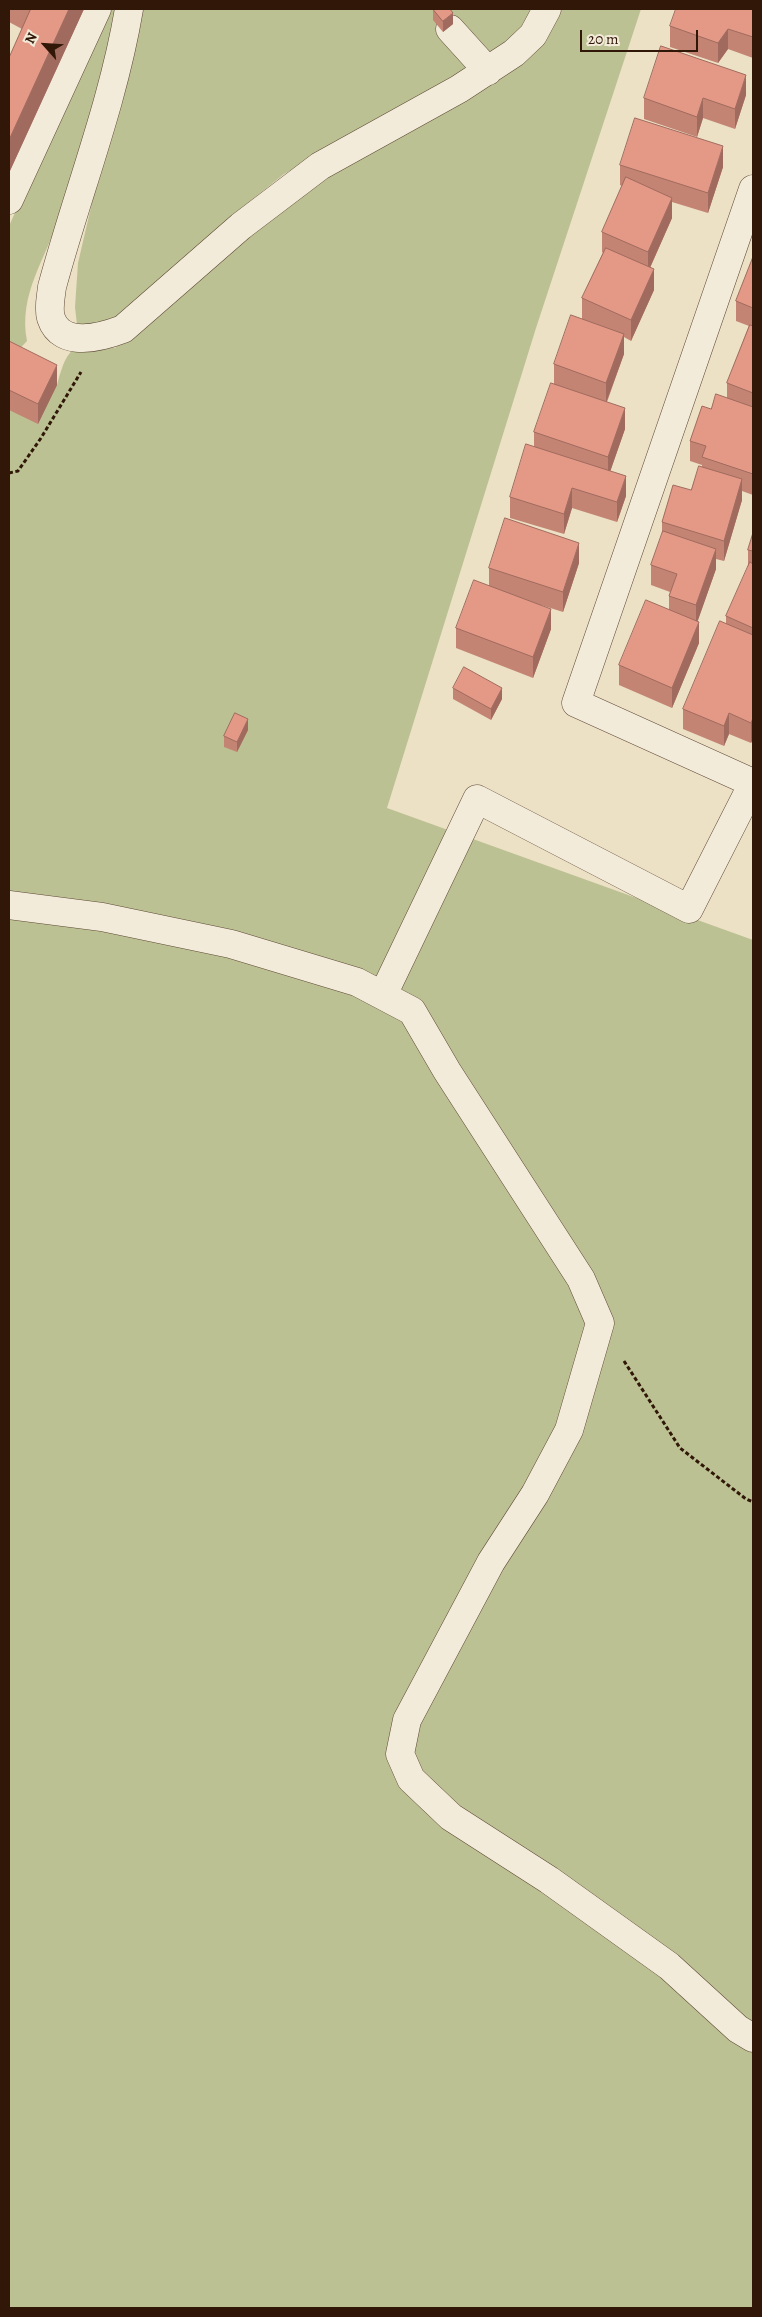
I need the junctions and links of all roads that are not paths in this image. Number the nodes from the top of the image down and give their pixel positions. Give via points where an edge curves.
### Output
1 (97, 9) edge
2 (129, 9) edge
3 (547, 9) edge
4 (450, 29) dead end
5 (488, 71) junction
6 (753, 188) edge
7 (9, 200) edge
8 (753, 783) edge
9 (9, 905) edge
10 (383, 995) junction
11 (753, 2038) edge

1 - 7 street
2 - 5 street via 109,100 59,261 49,307 57,329 82,339 101,337 123,329 241,226 320,166
3 - 5 street via 533,35
4 - 5 street
6 - 8 street via 576,703
8 - 10 street via 689,909 477,799
9 - 10 street via 102,917 232,944 356,982
10 - 11 street via 412,1011 447,1072 582,1279 600,1324 569,1430 535,1494 491,1562 407,1720 400,1754 411,1779 451,1816 549,1880 669,1966 738,2029

